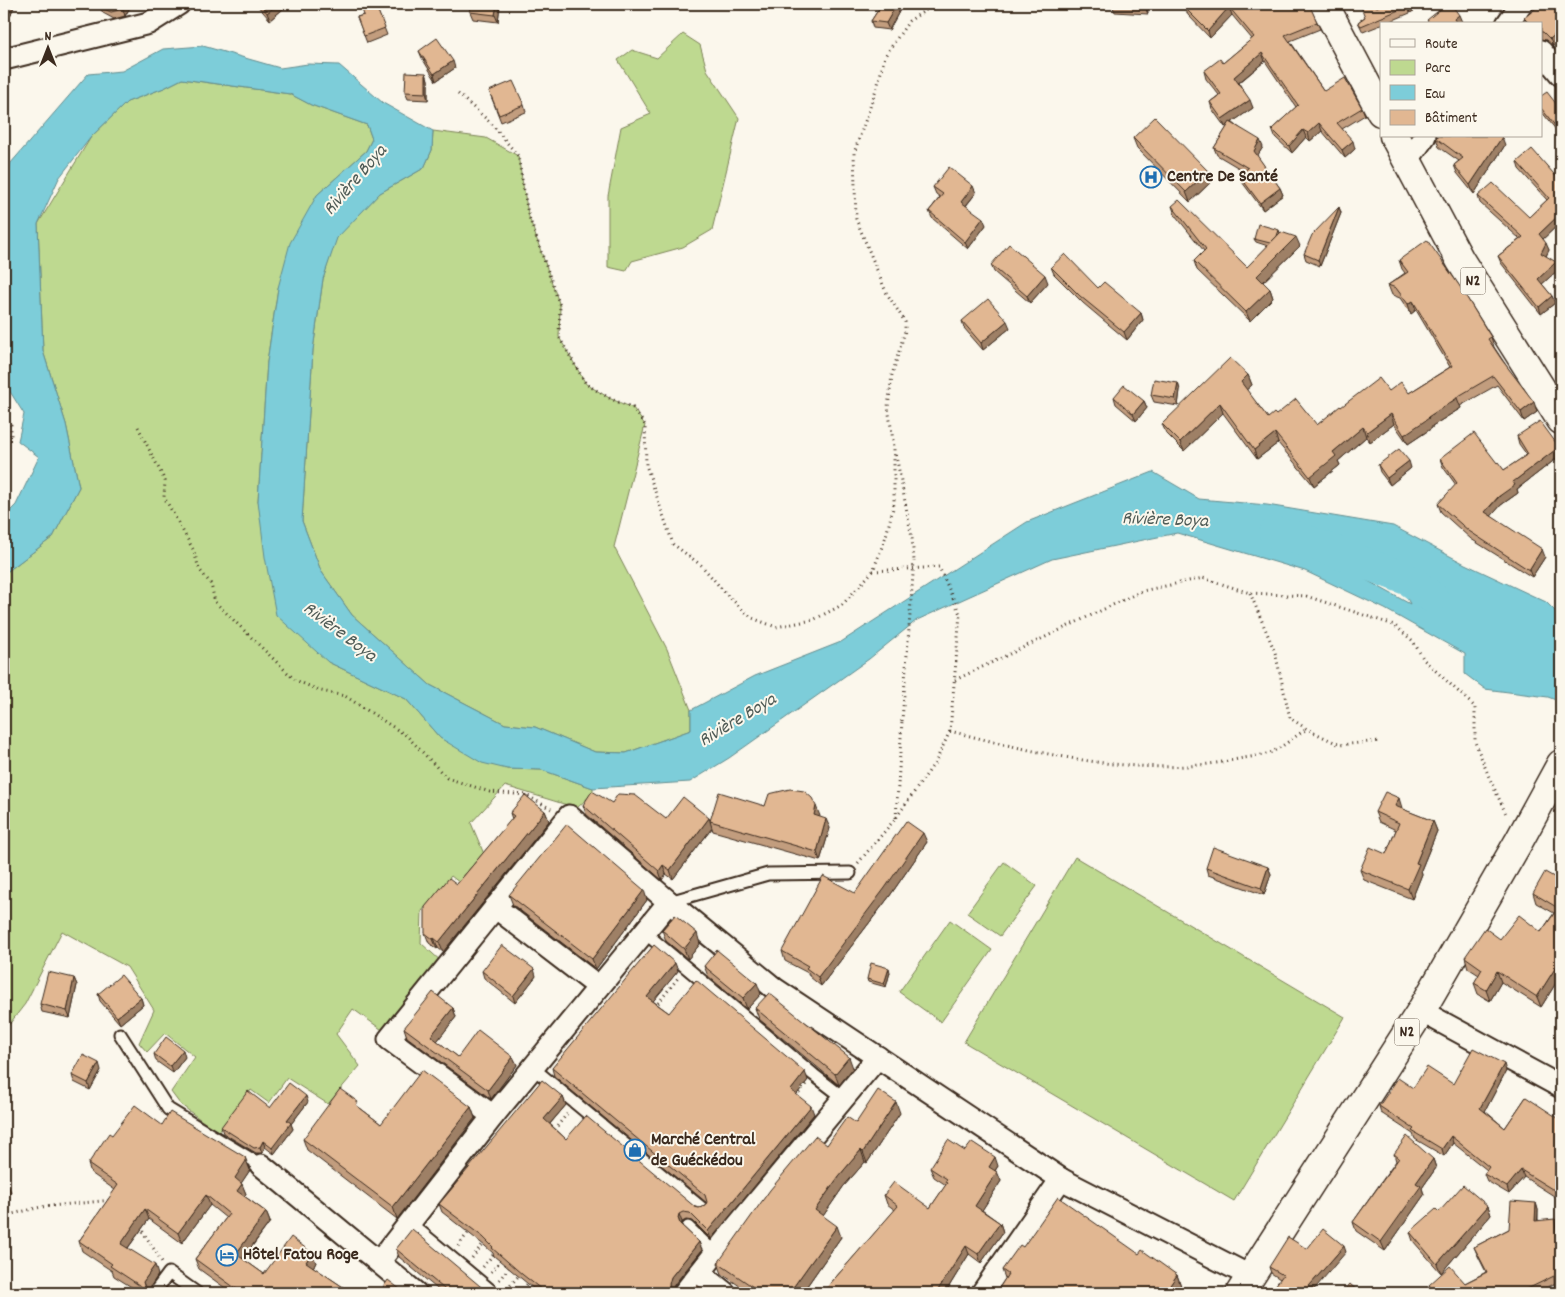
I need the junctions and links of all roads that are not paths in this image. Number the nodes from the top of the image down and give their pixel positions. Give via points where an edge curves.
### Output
1 (179, 4) edge
2 (1324, 4) edge
3 (1542, 52) edge
4 (4, 59) edge
5 (1561, 75) edge
6 (1380, 110) edge
7 (1395, 138) edge
8 (1425, 138) edge
9 (1407, 162) junction
10 (1561, 420) edge
11 (1561, 764) edge
12 (850, 873) road end
13 (669, 902) junction
14 (495, 907) junction
15 (644, 932) junction
16 (599, 987) junction
17 (1421, 1011) junction
18 (120, 1034) dead end
19 (878, 1057) junction
20 (533, 1068) junction
21 (1561, 1087) edge
22 (844, 1098) junction
23 (494, 1116) junction
24 (261, 1165) joint
25 (1061, 1179) junction
26 (703, 1209) edge
27 (410, 1223) junction
28 (688, 1227) dead end
29 (716, 1253) junction
30 (379, 1262) junction
31 (700, 1273) junction
32 (1245, 1284) edge
33 (485, 1286) edge
34 (154, 1293) edge
35 (197, 1293) edge
36 (416, 1293) edge
37 (684, 1293) edge
38 (725, 1293) edge
39 (982, 1293) edge

1 - 4 street via 149,23
2 - 6 highway
3 - 5 street
7 - 9 highway, N2
8 - 9 street
9 - 10 highway, N2 via 1460,260
11 - 17 highway, N2
12 - 13 lane via 768,874
13 - 14 street via 568,816
13 - 15 street
13 - 19 street via 773,992
14 - 16 street
14 - 23 street via 389,1039
15 - 16 street
15 - 22 lane via 751,1016 814,1075
16 - 20 street
17 - 21 street
17 - 32 highway, N2
18 - 24 lane via 168,1109
19 - 22 street
19 - 25 street
20 - 23 street
20 - 26 lane
22 - 29 street
23 - 27 street
24 - 30 street
25 - 32 street
25 - 39 street
27 - 30 street
27 - 33 lane
28 - 29 lane
29 - 31 street
30 - 36 street
31 - 37 street
31 - 38 street
34 - 35 lane via 169,1273

